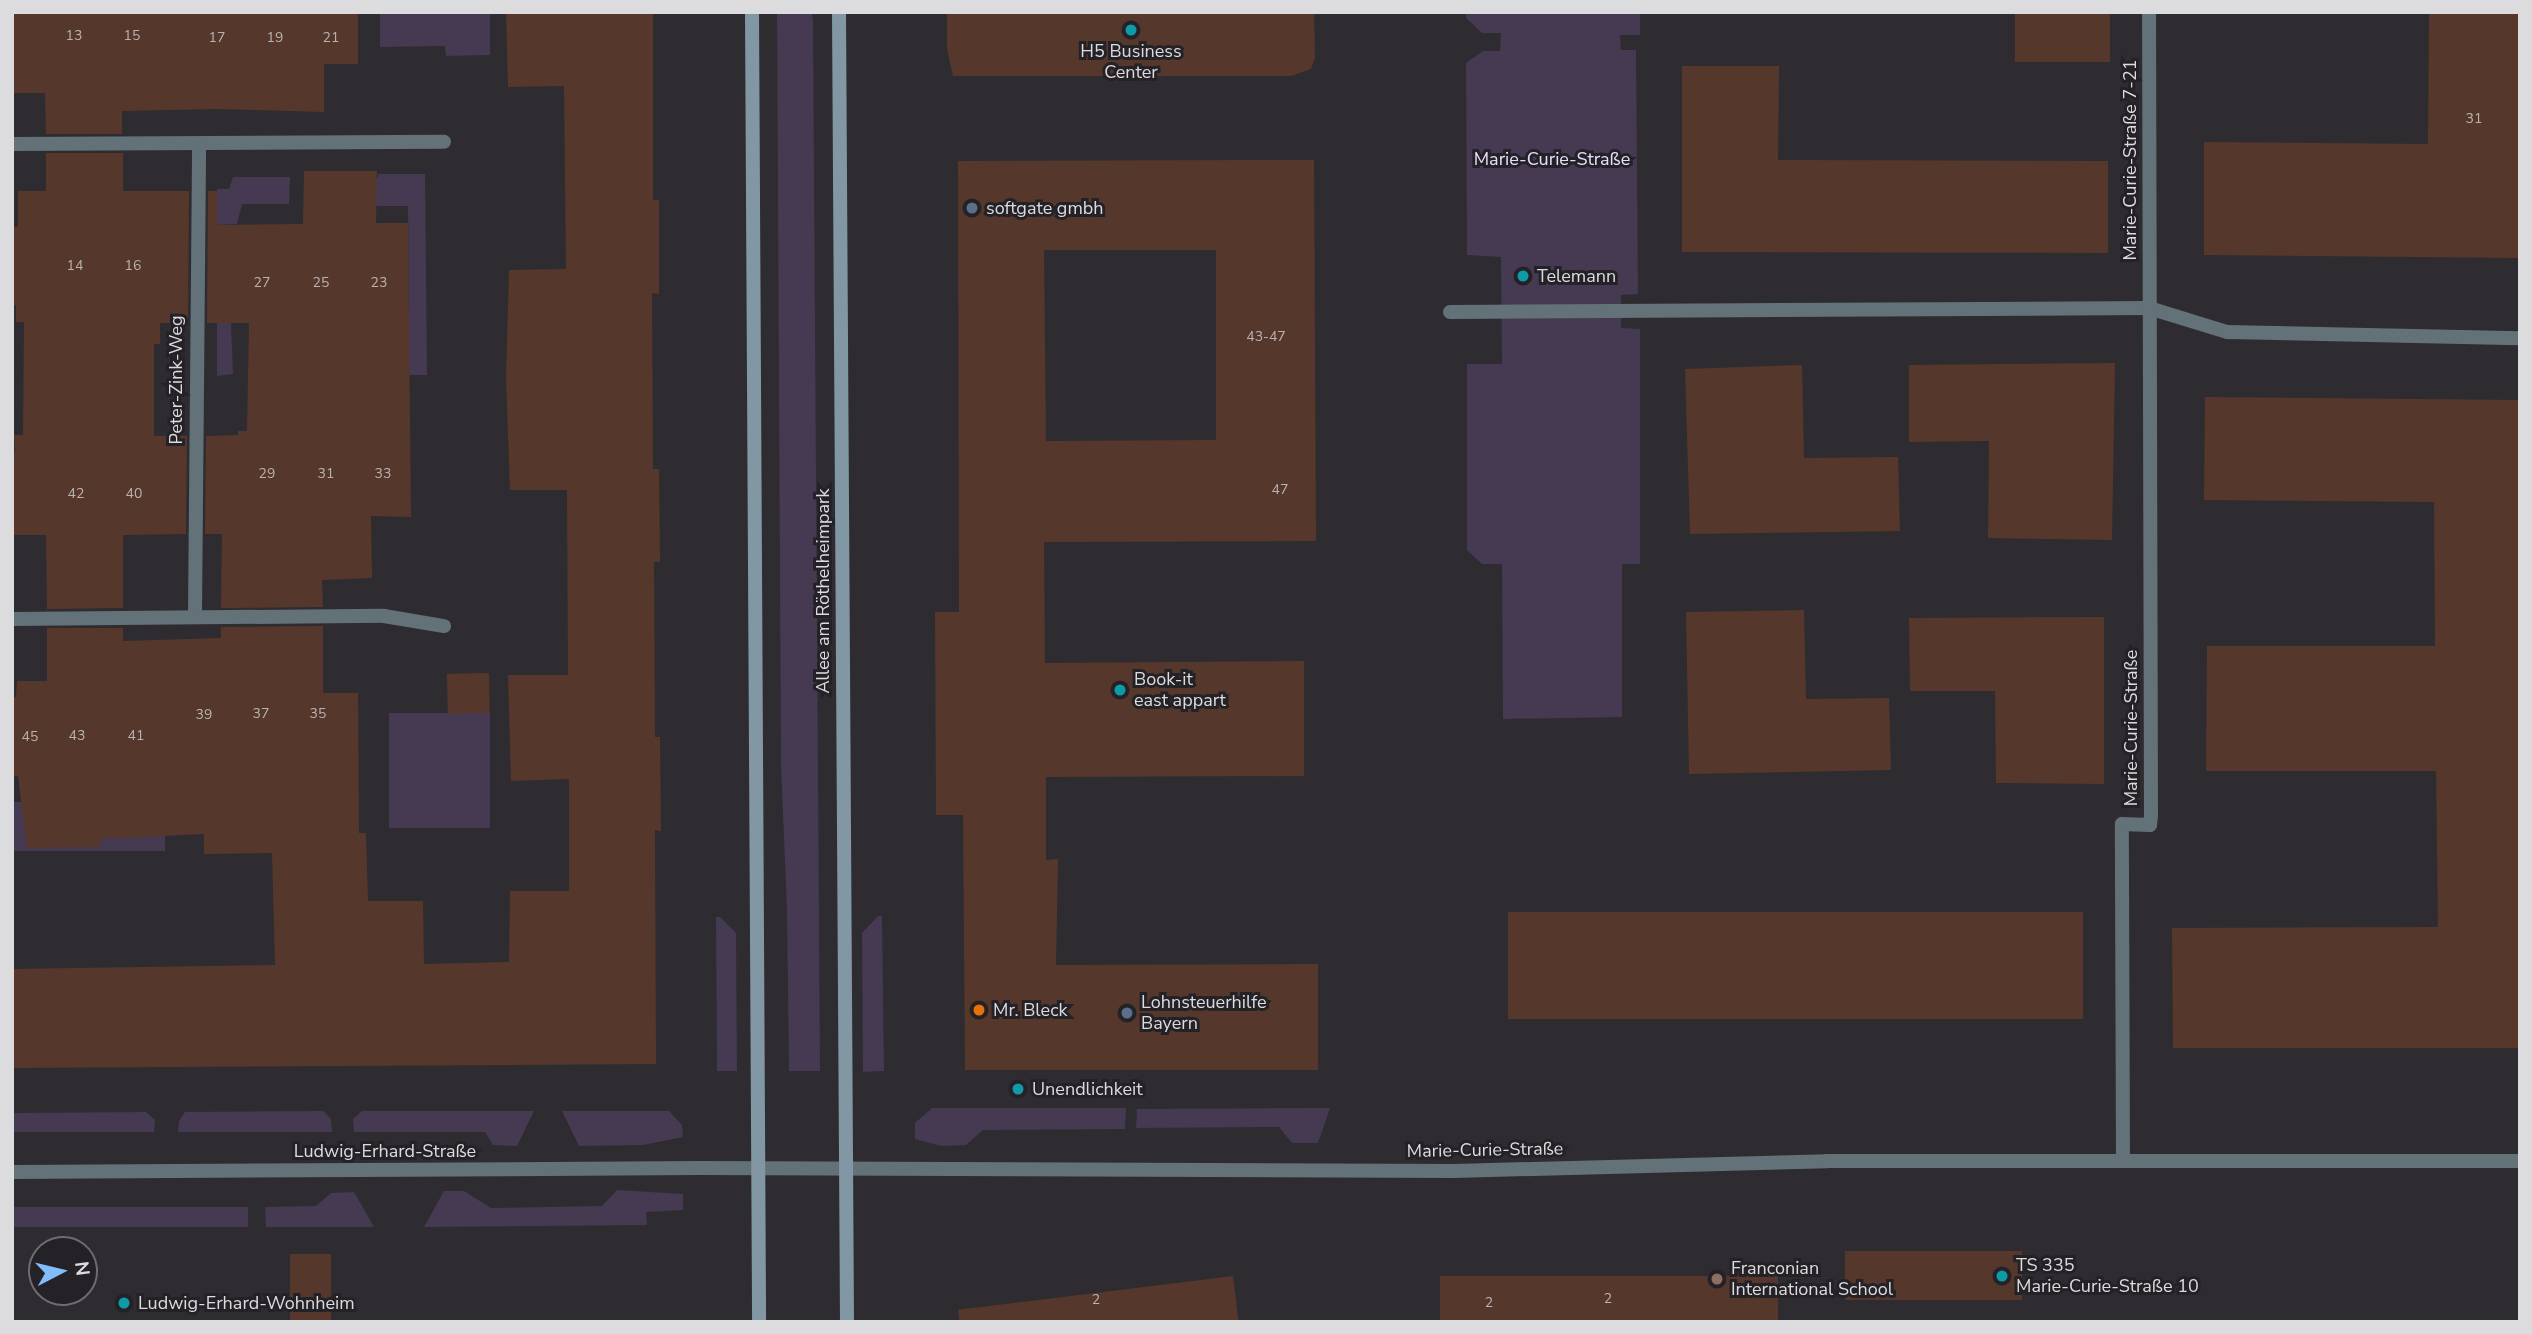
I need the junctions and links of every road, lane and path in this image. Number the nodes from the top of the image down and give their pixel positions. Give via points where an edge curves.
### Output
1 (752, 12) edge
2 (839, 12) edge
3 (2149, 12) edge
4 (444, 142) dead end
5 (12, 144) edge
6 (199, 144) junction
7 (2149, 308) junction
8 (1450, 312) dead end
9 (2520, 338) edge
10 (195, 615) junction
11 (12, 619) edge
12 (444, 626) dead end
13 (2123, 1159) junction
14 (2520, 1161) edge
15 (758, 1169) junction
16 (847, 1169) junction
17 (12, 1172) edge
18 (758, 1322) edge
19 (847, 1322) edge

1 - 15 street
2 - 16 street, Allee am Röthelheimpark
3 - 7 street, Marie-Curie-Straße 7-21
4 - 6 street
5 - 6 street
6 - 10 street, Peter-Zink-Weg
7 - 8 street
7 - 9 street via 2227,332
7 - 13 street, Marie-Curie-Straße via 2151,815 2150,825 2122,824
10 - 11 street
10 - 12 street via 384,616
13 - 14 street, Marie-Curie-Straße
13 - 16 street, Marie-Curie-Straße via 1454,1171
15 - 16 street
15 - 17 street, Ludwig-Erhard-Straße
15 - 18 street
16 - 19 street, Allee am Röthelheimpark

